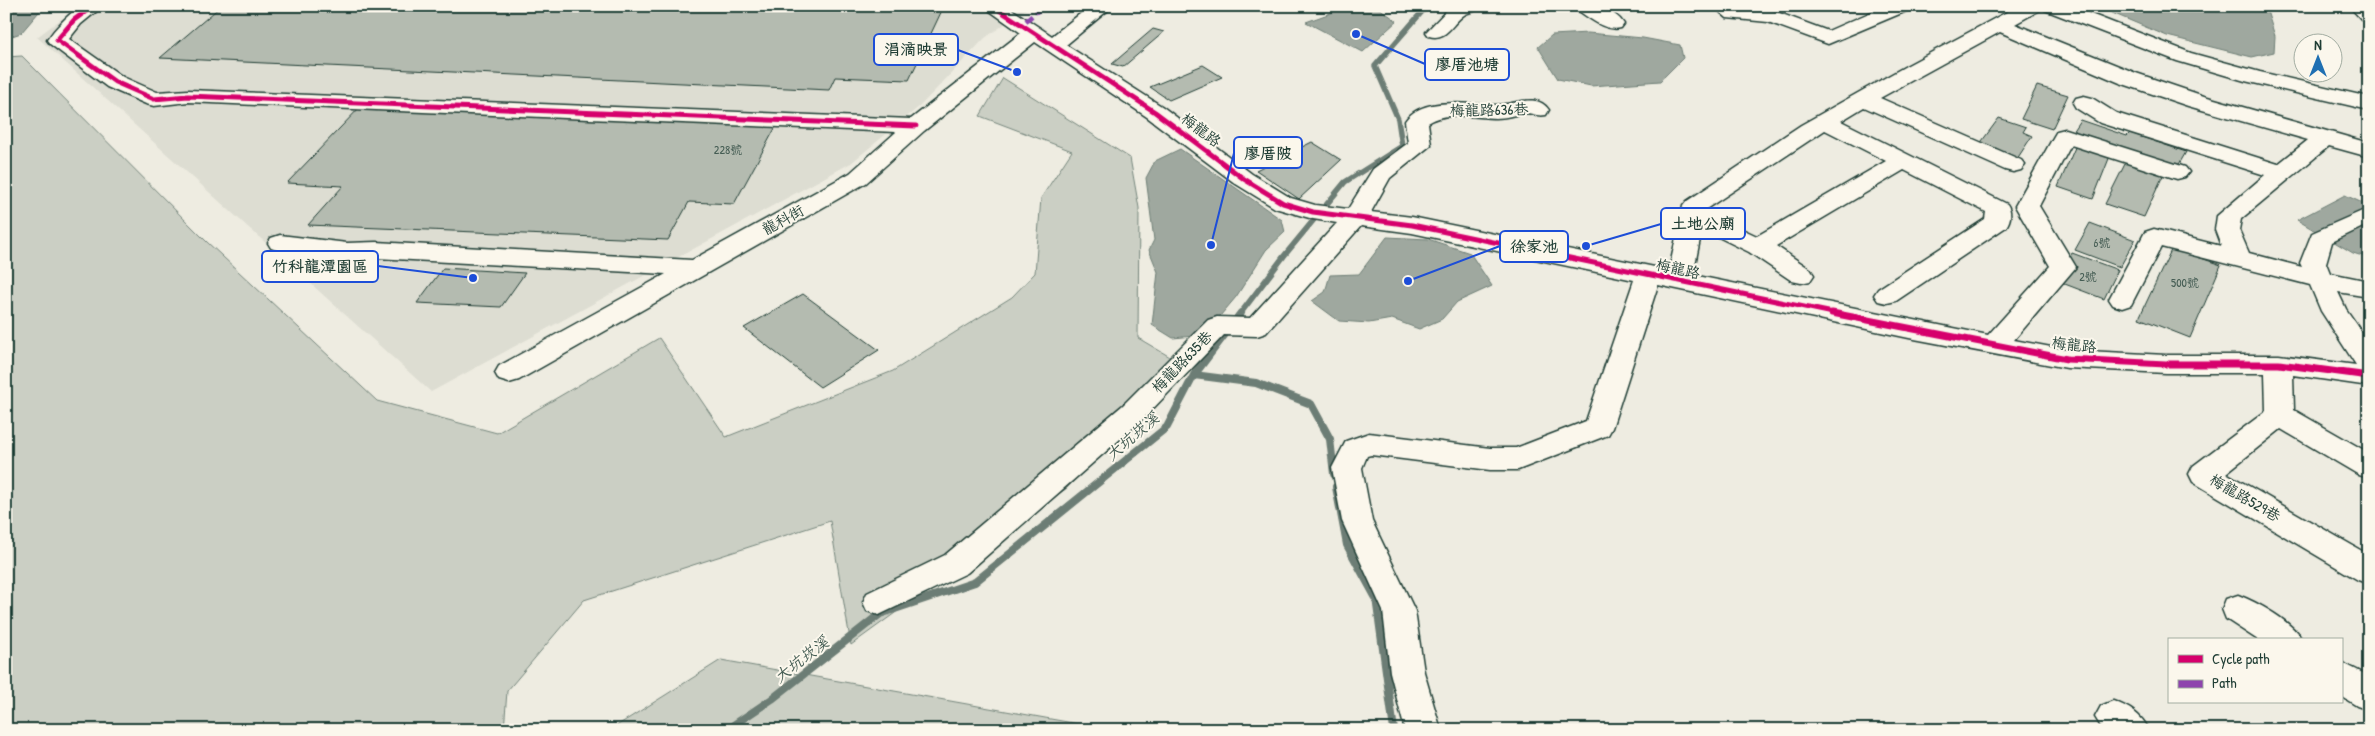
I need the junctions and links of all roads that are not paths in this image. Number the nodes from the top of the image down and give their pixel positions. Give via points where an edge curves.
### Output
1 (93, 6) edge
2 (992, 6) edge
3 (1019, 6) edge
4 (1103, 6) edge
5 (1471, 6) edge
6 (1584, 6) edge
7 (1724, 6) edge
8 (1902, 6) edge
9 (2033, 6) edge
10 (2052, 6) edge
11 (2359, 6) edge
12 (2369, 16) edge
13 (1614, 24) dead end
14 (2001, 26) junction
15 (1436, 32) dead end
16 (1044, 39) junction
17 (1863, 99) junction
18 (2084, 102) dead end
19 (2369, 104) edge
20 (1538, 110) dead end
21 (1825, 121) junction
22 (916, 126) junction
23 (2324, 138) junction
24 (2369, 150) edge
25 (1905, 162) junction
26 (2013, 165) dead end
27 (2177, 172) dead end
28 (2280, 172) junction
29 (1334, 215) junction
30 (1693, 215) junction
31 (2369, 215) edge
32 (280, 243) dead end
33 (1758, 246) junction
34 (2238, 257) junction
35 (696, 268) junction
36 (1648, 275) junction
37 (1801, 275) dead end
38 (2321, 280) junction
39 (1678, 282) junction
40 (2369, 289) edge
41 (1887, 295) dead end
42 (2122, 299) dead end
43 (1994, 345) junction
44 (2369, 363) edge
45 (2279, 364) junction
46 (508, 373) dead end
47 (2369, 376) edge
48 (2280, 415) junction
49 (2369, 467) edge
50 (2369, 571) edge
51 (880, 602) dead end
52 (2238, 609) dead end
53 (2282, 638) edge
54 (2342, 678) edge
55 (2369, 695) edge
56 (1423, 730) edge

1 - 22 street via 74,20 57,40 114,82 154,99 188,96
2 - 16 street, 梅龍路
3 - 16 street
4 - 16 street, 龍科街
5 - 15 street via 1457,11
6 - 13 street
7 - 8 street via 1734,14 1771,16 1828,38
9 - 14 street
10 - 19 street via 2184,58
11 - 12 street
14 - 17 street
14 - 23 street via 2128,78
16 - 22 street, 龍科街
16 - 29 street, 梅龍路 via 1155,112 1244,179 1283,203
17 - 21 street
17 - 26 street
18 - 28 street via 2108,118
20 - 29 street, 梅龍路636巷 via 1519,106 1510,112 1467,108 1426,113 1416,121 1420,145
21 - 25 street
21 - 30 street via 1695,206
22 - 35 street, 龍科街 via 858,178
23 - 24 street
23 - 28 street
25 - 33 street
25 - 41 street via 1998,209 1997,222
27 - 43 street via 2065,136 2027,206 2063,267
28 - 34 street via 2229,216 2227,230
29 - 36 street, 梅龍路 via 1412,225
29 - 51 street, 梅龍路635巷 via 1258,327 1217,326 1133,412 956,564
30 - 33 street
30 - 39 street
31 - 38 street via 2321,238 2314,263
32 - 35 street via 347,251
33 - 37 street
34 - 38 street
34 - 42 street via 2154,237
35 - 46 street, 龍科街
36 - 39 street, 梅龍路
36 - 56 street via 1598,428 1518,459 1490,459 1369,444 1356,449 1347,468 1357,521 1399,611 1407,672
38 - 40 street
38 - 44 street via 2334,311
39 - 43 street, 梅龍路
43 - 45 street, 梅龍路 via 2067,359 2166,364
45 - 47 street, 梅龍路
45 - 48 street
48 - 49 street
48 - 50 street, 梅龍路529巷 via 2204,474
52 - 53 street
54 - 55 street

